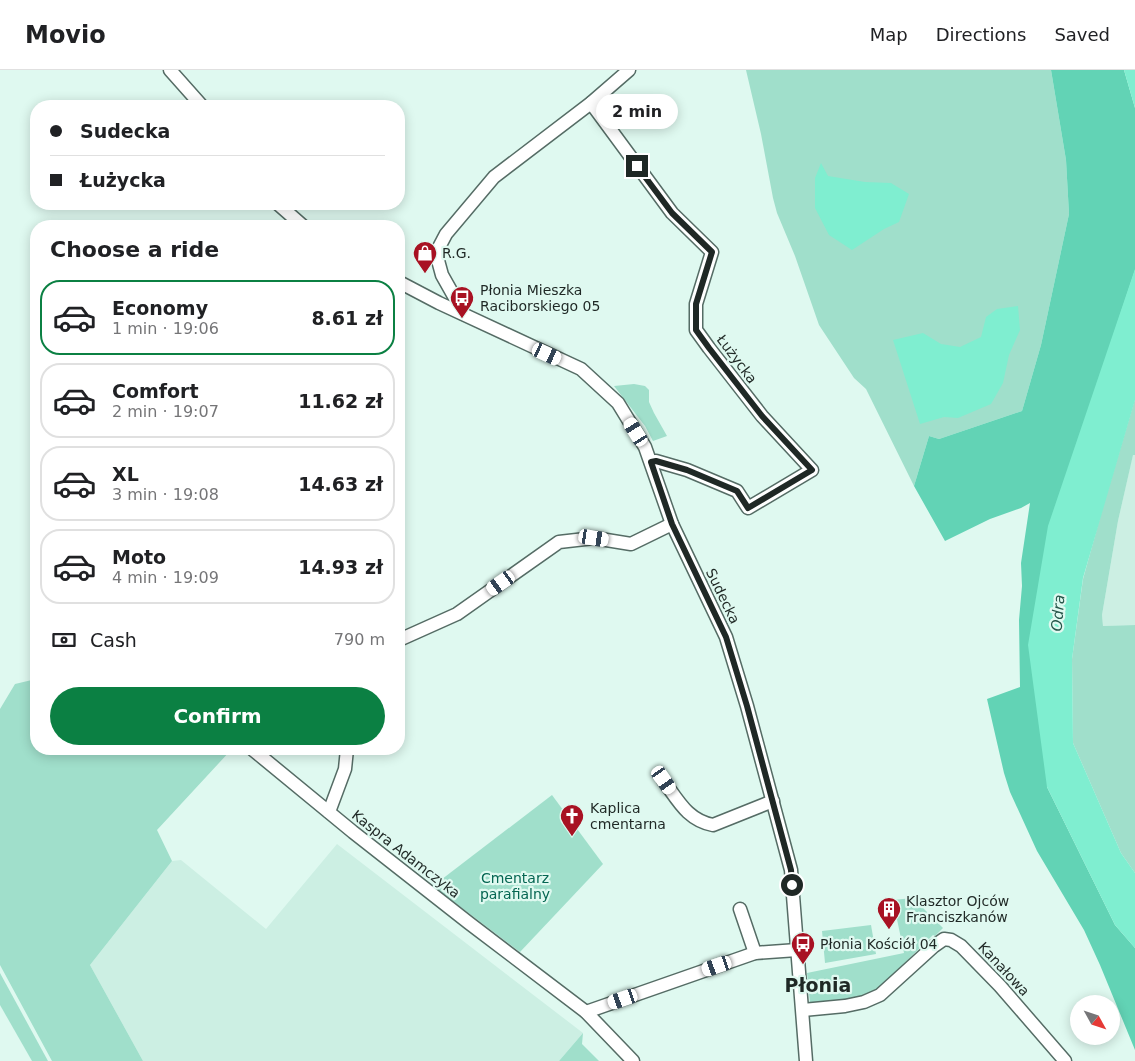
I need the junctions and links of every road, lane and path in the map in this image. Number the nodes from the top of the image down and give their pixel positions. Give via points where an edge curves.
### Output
1 (170, 70) edge
2 (629, 70) edge
3 (197, 100) edge
4 (591, 103) junction
5 (285, 210) edge
6 (296, 220) edge
7 (405, 285) edge
8 (464, 314) junction
9 (651, 462) junction
10 (672, 524) junction
11 (405, 637) edge
12 (259, 755) edge
13 (346, 755) edge
14 (664, 780) dead end
15 (773, 801) junction
16 (329, 812) junction
17 (740, 909) dead end
18 (797, 950) junction
19 (755, 953) junction
20 (803, 1010) junction
21 (586, 1012) junction
22 (633, 1061) edge
23 (806, 1061) edge
24 (1065, 1061) edge

1 - 3 street
2 - 4 street
4 - 8 street via 494,176 446,234 436,253 442,275
4 - 9 street, Łużycka via 672,213 712,252 696,304 696,330 762,416 812,470 748,508 737,491 687,470
5 - 6 street
7 - 8 street, Sudecka
8 - 9 street, Sudecka via 581,369 618,403
9 - 10 street, Sudecka
10 - 11 street via 631,544 594,538 559,542 456,614
10 - 15 street, Sudecka via 726,637
12 - 16 street, Kaspra Adamczyka
13 - 16 street via 345,769
14 - 15 street via 692,817 713,825
15 - 18 street, Sudecka via 791,870
16 - 21 street, Kaspra Adamczyka
17 - 19 street
18 - 19 street
18 - 20 street, Sudecka
19 - 21 street
20 - 23 street, Sudecka
20 - 24 street, Kanałowa via 845,1006 880,995 934,946 944,939 951,940 1000,986
21 - 22 street, Kaspra Adamczyka

